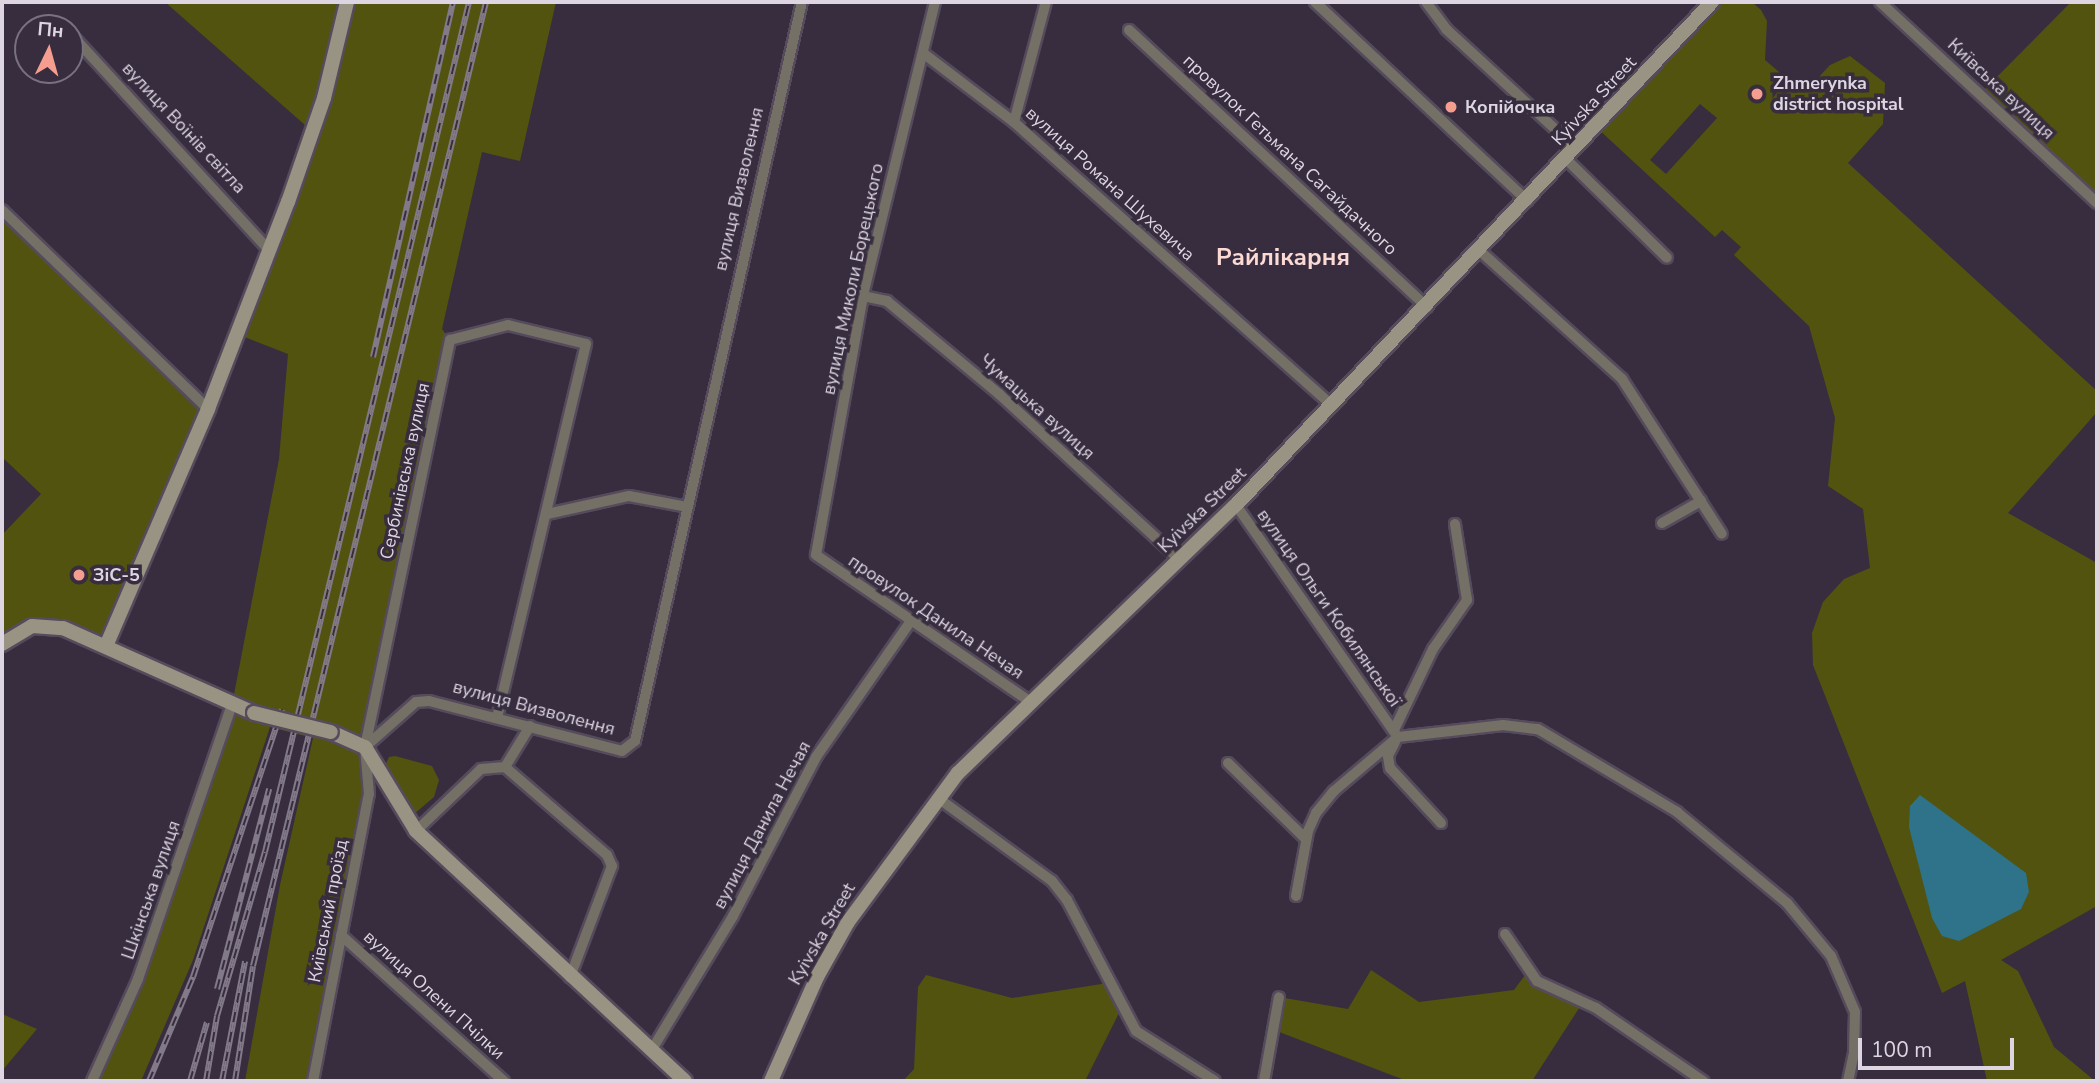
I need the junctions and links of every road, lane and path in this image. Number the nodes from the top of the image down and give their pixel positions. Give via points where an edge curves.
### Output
1 (347, 2) edge
2 (802, 2) edge
3 (935, 2) edge
4 (1046, 2) edge
5 (1315, 2) edge
6 (1426, 2) edge
7 (1712, 2) edge
8 (1880, 2) edge
9 (1129, 30) dead end
10 (84, 48) edge
11 (923, 53) junction
12 (1014, 122) junction
13 (1571, 154) junction
14 (1528, 201) junction
15 (2097, 203) edge
16 (2, 210) edge
17 (270, 250) junction
18 (1480, 251) junction
19 (1667, 257) dead end
20 (863, 296) junction
21 (1427, 307) junction
22 (1332, 405) junction
23 (208, 409) junction
24 (1701, 500) junction
25 (1236, 505) junction
26 (687, 507) junction
27 (547, 514) junction
28 (1662, 523) dead end
29 (1455, 524) dead end
30 (1721, 534) dead end
31 (1178, 559) junction
32 (822, 562) joint
33 (911, 621) junction
34 (2, 644) edge
35 (106, 646) junction
36 (1029, 701) junction
37 (232, 705) junction
38 (497, 716) junction
39 (530, 726) junction
40 (1396, 733) junction
41 (365, 747) junction
42 (1228, 763) dead end
43 (506, 767) junction
44 (938, 797) junction
45 (1441, 823) dead end
46 (416, 831) junction
47 (1306, 839) junction
48 (1296, 897) dead end
49 (1505, 934) dead end
50 (341, 936) junction
51 (570, 977) junction
52 (1279, 997) dead end
53 (651, 1051) junction
54 (92, 1081) edge
55 (313, 1081) edge
56 (504, 1081) edge
57 (685, 1081) edge
58 (771, 1081) edge
59 (1215, 1081) edge
60 (1264, 1081) edge
61 (1703, 1081) edge
62 (1848, 1081) edge

1 - 17 street via 314,132
2 - 26 street, вулиця Визволення
3 - 11 street, вулиця Миколи Борецького
4 - 12 street
5 - 14 street
6 - 13 street via 1446,29
7 - 13 street, Kyivska Street
8 - 15 street, Київська вулиця
9 - 21 street, провулок Гетьмана Сагайдачного
10 - 17 street, вулиця Воїнів світла
11 - 12 street, вулиця Романа Шухевича
11 - 20 street, вулиця Миколи Борецького
12 - 22 street, вулиця Романа Шухевича
13 - 14 street, Kyivska Street
13 - 19 street
14 - 18 street, Kyivska Street
16 - 23 street
17 - 23 street
18 - 21 street, Kyivska Street
18 - 24 street via 1622,379
20 - 31 street, Чумацька вулиця via 887,302 999,394
20 - 32 street, вулиця Миколи Борецького via 816,552
21 - 22 street, Kyivska Street
22 - 25 street, Kyivska Street
23 - 35 street
24 - 28 street
24 - 30 street
25 - 31 street, Kyivska Street
25 - 40 street, вулиця Ольги Кобилянської
26 - 27 street via 629,496
26 - 39 street, вулиця Визволення via 630,749 622,751
27 - 38 street
27 - 41 street, Сербинівська вулиця via 586,344 509,325 450,340
29 - 40 street, вулиця Ольги Кобилянської via 1467,600 1433,649
31 - 36 street, Kyivska Street
32 - 33 street, провулок Данила Нечая
33 - 36 street, провулок Данила Нечая
33 - 53 street, вулиця Данила Нечая via 816,757 733,916
34 - 35 street via 23,629 52,625
35 - 37 street
36 - 44 street, Kyivska Street
37 - 41 street, bridge via 331,732
37 - 54 street, Шкінська вулиця via 138,979
38 - 39 street, вулиця Визволення
38 - 41 street, вулиця Визволення via 416,702
39 - 43 street
40 - 45 street, вулиця Ольги Кобилянської via 1388,756 1390,768
40 - 47 street via 1329,795 1312,819
40 - 62 street via 1503,725 1544,730 1685,819 1787,904 1831,956 1854,1012 1854,1053
41 - 46 street
41 - 50 street, Київський проїзд via 369,794
42 - 47 street
43 - 46 street via 481,769
43 - 51 street via 607,855 612,866
44 - 58 street, Kyivska Street via 837,941
44 - 59 street via 1052,881 1067,900 1136,1031
46 - 51 street
47 - 48 street
49 - 61 street via 1537,981 1596,1009
50 - 55 street, Київський проїзд
50 - 56 street, вулиця Олени Пчілки
51 - 53 street
52 - 60 street
53 - 57 street

